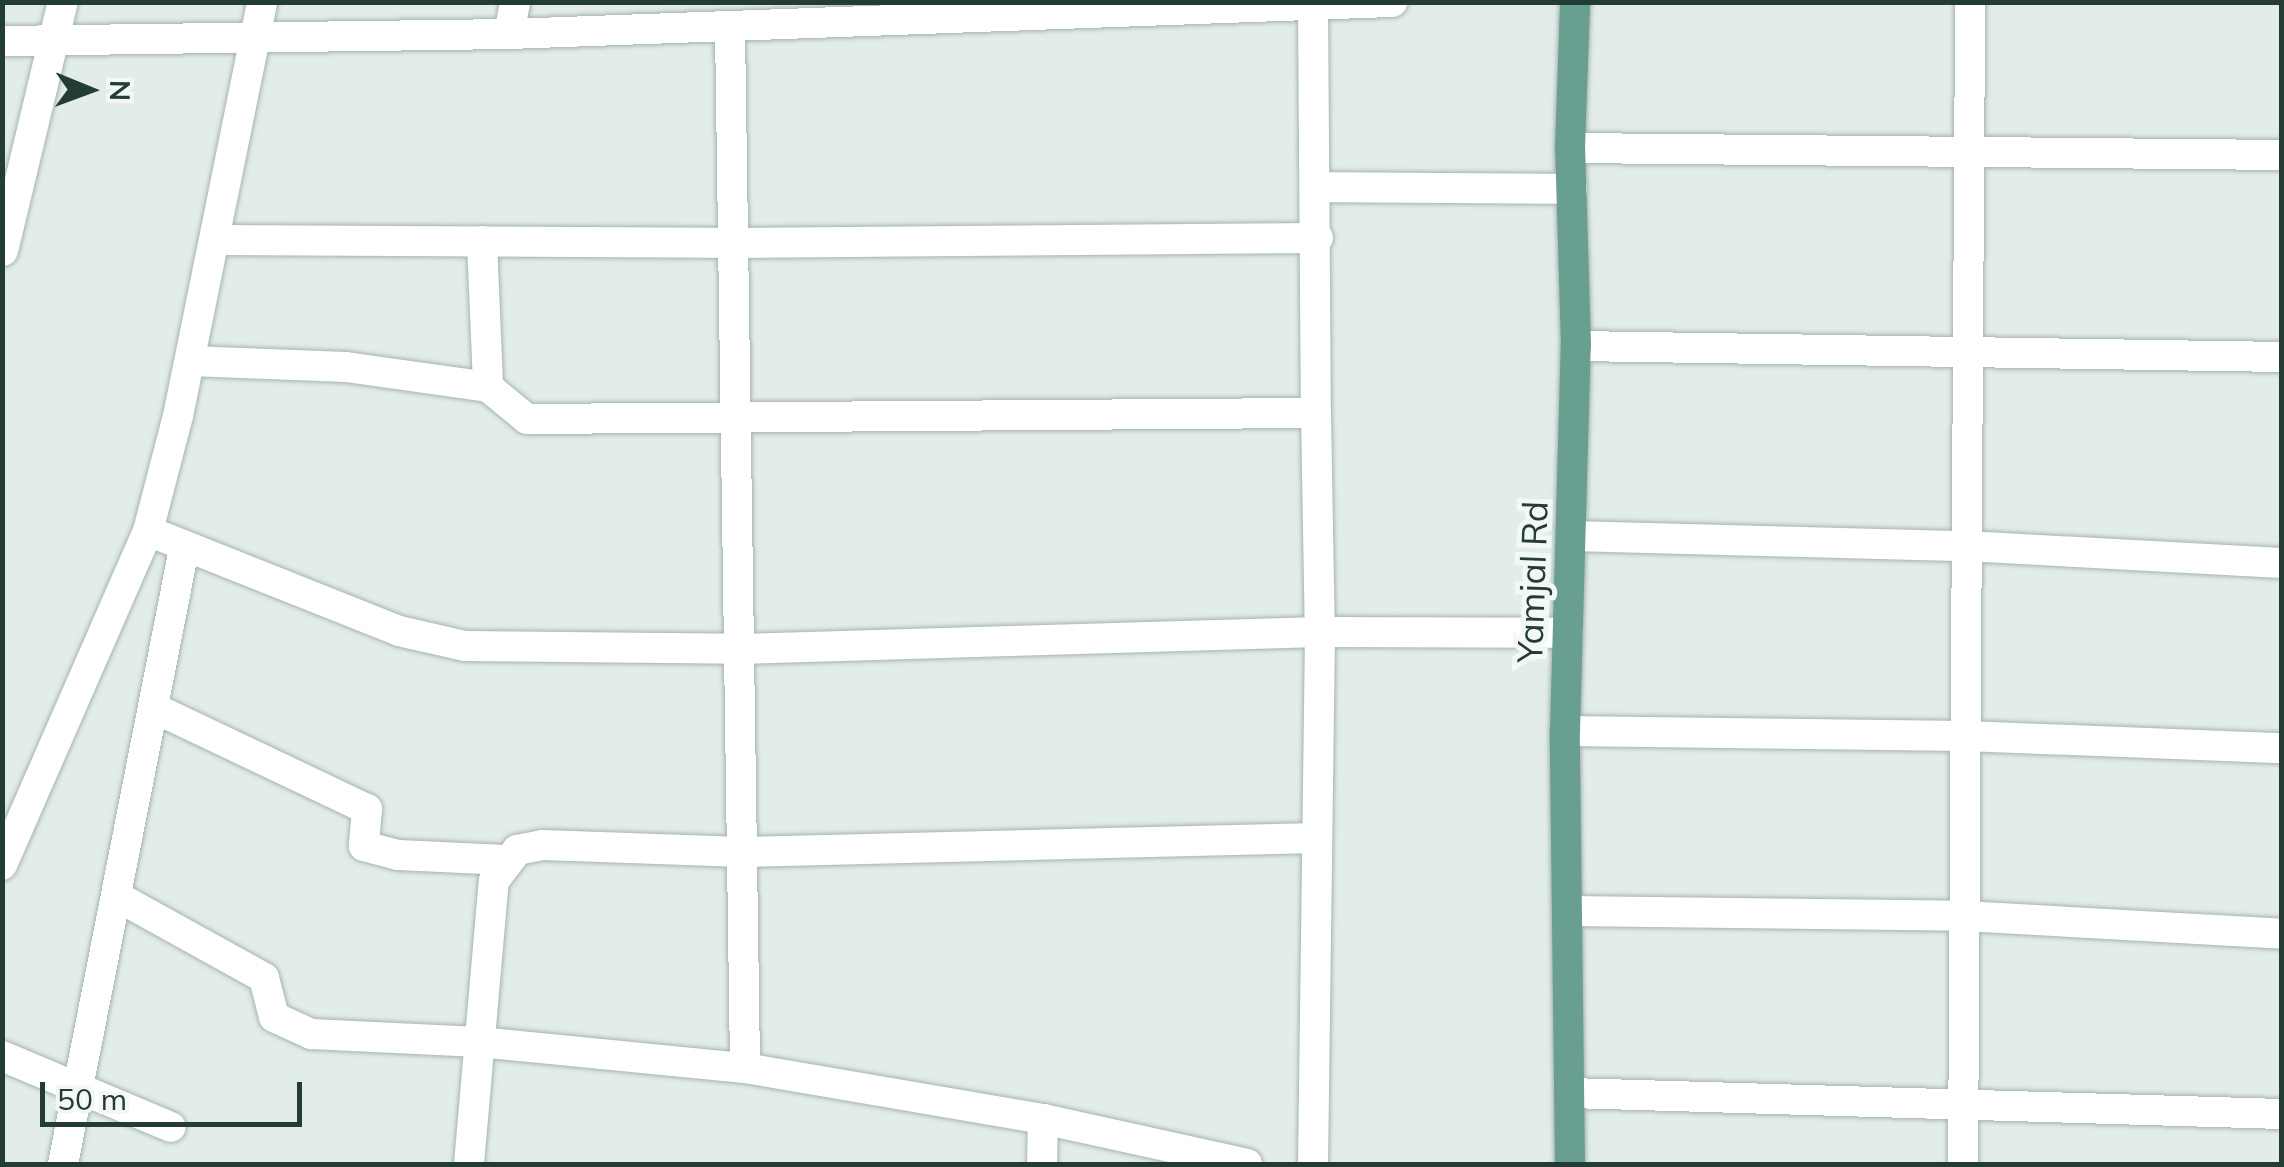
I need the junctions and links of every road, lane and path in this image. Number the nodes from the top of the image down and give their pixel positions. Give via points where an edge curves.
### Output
1 (64, 2) edge
2 (262, 2) edge
3 (515, 2) edge
4 (1392, 2) edge
5 (1575, 2) edge
6 (1970, 2) edge
7 (1313, 4) edge
8 (730, 28) junction
9 (509, 34) junction
10 (256, 38) junction
11 (57, 40) junction
12 (2, 41) edge
13 (1570, 148) junction
14 (1968, 150) junction
15 (2282, 155) edge
16 (1317, 186) junction
17 (1572, 189) junction
18 (1318, 238) junction
19 (216, 240) junction
20 (482, 241) junction
21 (733, 243) junction
22 (3, 251) edge
23 (1576, 346) junction
24 (1968, 353) junction
25 (2282, 357) edge
26 (190, 361) junction
27 (488, 387) junction
28 (1316, 413) junction
29 (736, 421) junction
30 (148, 531) junction
31 (1571, 536) junction
32 (1966, 546) junction
33 (184, 549) junction
34 (2282, 562) edge
35 (1320, 632) junction
36 (1568, 633) junction
37 (739, 648) junction
38 (154, 708) junction
39 (1565, 731) junction
40 (1966, 736) junction
41 (2282, 748) edge
42 (1317, 838) junction
43 (743, 852) junction
44 (506, 860) junction
45 (2, 865) edge
46 (118, 896) junction
47 (1567, 911) junction
48 (1964, 916) junction
49 (2282, 934) edge
50 (479, 1042) junction
51 (2, 1056) edge
52 (745, 1068) junction
53 (81, 1091) junction
54 (1570, 1094) junction
55 (1963, 1103) junction
56 (2282, 1114) edge
57 (1043, 1119) junction
58 (171, 1128) dead end
59 (63, 1164) edge
60 (469, 1164) edge
61 (1042, 1164) edge
62 (1247, 1164) edge
63 (1313, 1164) edge
64 (1570, 1164) edge
65 (1963, 1164) edge

1 - 11 street
2 - 10 street
3 - 9 street
4 - 7 street
5 - 13 main road, Yamjal Rd
6 - 14 street
7 - 8 street
7 - 16 street
8 - 9 street
8 - 21 street
9 - 10 street
10 - 11 street
10 - 19 street
11 - 12 street
11 - 22 street
13 - 14 street
13 - 17 main road, Yamjal Rd
14 - 15 street
14 - 24 street
16 - 17 street
16 - 18 street
17 - 23 main road, Yamjal Rd
18 - 21 street
18 - 28 street
19 - 20 street
19 - 26 street
20 - 21 street
20 - 27 street
21 - 29 street
23 - 24 street
23 - 31 main road, Yamjal Rd
24 - 25 street
24 - 32 street
26 - 27 street via 346,367
26 - 30 street
27 - 29 street via 527,420
28 - 29 street
28 - 35 street
29 - 37 street
30 - 33 street
30 - 45 street
31 - 32 street
31 - 36 main road, Yamjal Rd
32 - 34 street
32 - 40 street
33 - 37 street via 442,642
33 - 38 street
35 - 36 street
35 - 37 street
35 - 42 street
36 - 39 main road, Yamjal Rd
37 - 43 street
38 - 44 street via 368,808 364,846 398,855
38 - 46 street
39 - 40 street
39 - 47 main road, Yamjal Rd
40 - 41 street
40 - 48 street
42 - 43 street
42 - 63 street
43 - 44 street via 543,845 517,850
43 - 52 street
44 - 50 street via 494,882
46 - 50 street via 264,978 274,1017 311,1034
46 - 53 street
47 - 48 street
47 - 54 main road, Yamjal Rd
48 - 49 street
48 - 55 street
50 - 52 street
50 - 60 street
51 - 53 street
52 - 57 street
53 - 58 street
53 - 59 street
54 - 55 street
54 - 64 main road, Yamjal Rd
55 - 56 street
55 - 65 street
57 - 61 street
57 - 62 street

